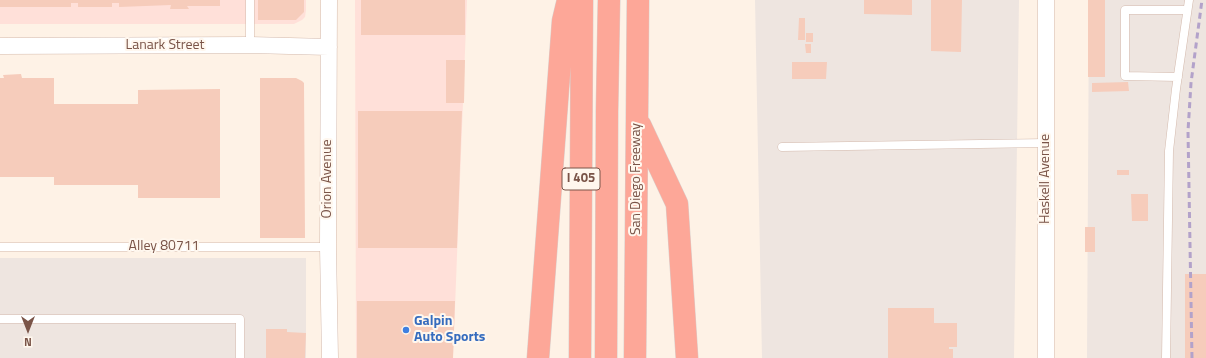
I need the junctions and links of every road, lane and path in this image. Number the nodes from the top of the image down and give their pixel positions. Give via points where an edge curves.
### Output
1 (250, 0) edge
2 (329, 0) edge
3 (568, 0) edge
4 (582, 0) edge
5 (609, 0) edge
6 (619, 0) edge
7 (638, 0) edge
8 (1046, 0) edge
9 (1189, 0) edge
10 (1187, 10) junction
11 (0, 46) edge
12 (250, 46) junction
13 (329, 47) junction
14 (1178, 77) junction
15 (637, 118) junction
16 (1046, 143) junction
17 (782, 147) dead end
18 (0, 247) edge
19 (328, 247) junction
20 (0, 319) edge
21 (240, 358) edge
22 (330, 358) edge
23 (538, 358) edge
24 (580, 358) edge
25 (606, 358) edge
26 (616, 358) edge
27 (635, 358) edge
28 (687, 358) edge
29 (1046, 358) edge
30 (1166, 358) edge

1 - 12 lane
2 - 13 street, Orion Avenue
3 - 23 highway via 563,21
4 - 24 highway, I 405
5 - 25 highway
6 - 26 highway
7 - 15 highway, San Diego Freeway
8 - 16 street, Haskell Avenue
9 - 10 lane
10 - 14 lane
10 - 14 lane via 1125,10 1125,76
11 - 12 street, Lanark Street
12 - 13 street, Lanark Street
13 - 19 street, Orion Avenue
14 - 30 lane via 1169,151
15 - 27 highway, San Diego Freeway
15 - 28 highway via 677,204
16 - 17 lane
16 - 29 street, Haskell Avenue
18 - 19 lane, Alley 80711
19 - 22 street, Orion Avenue
20 - 21 lane via 240,320

